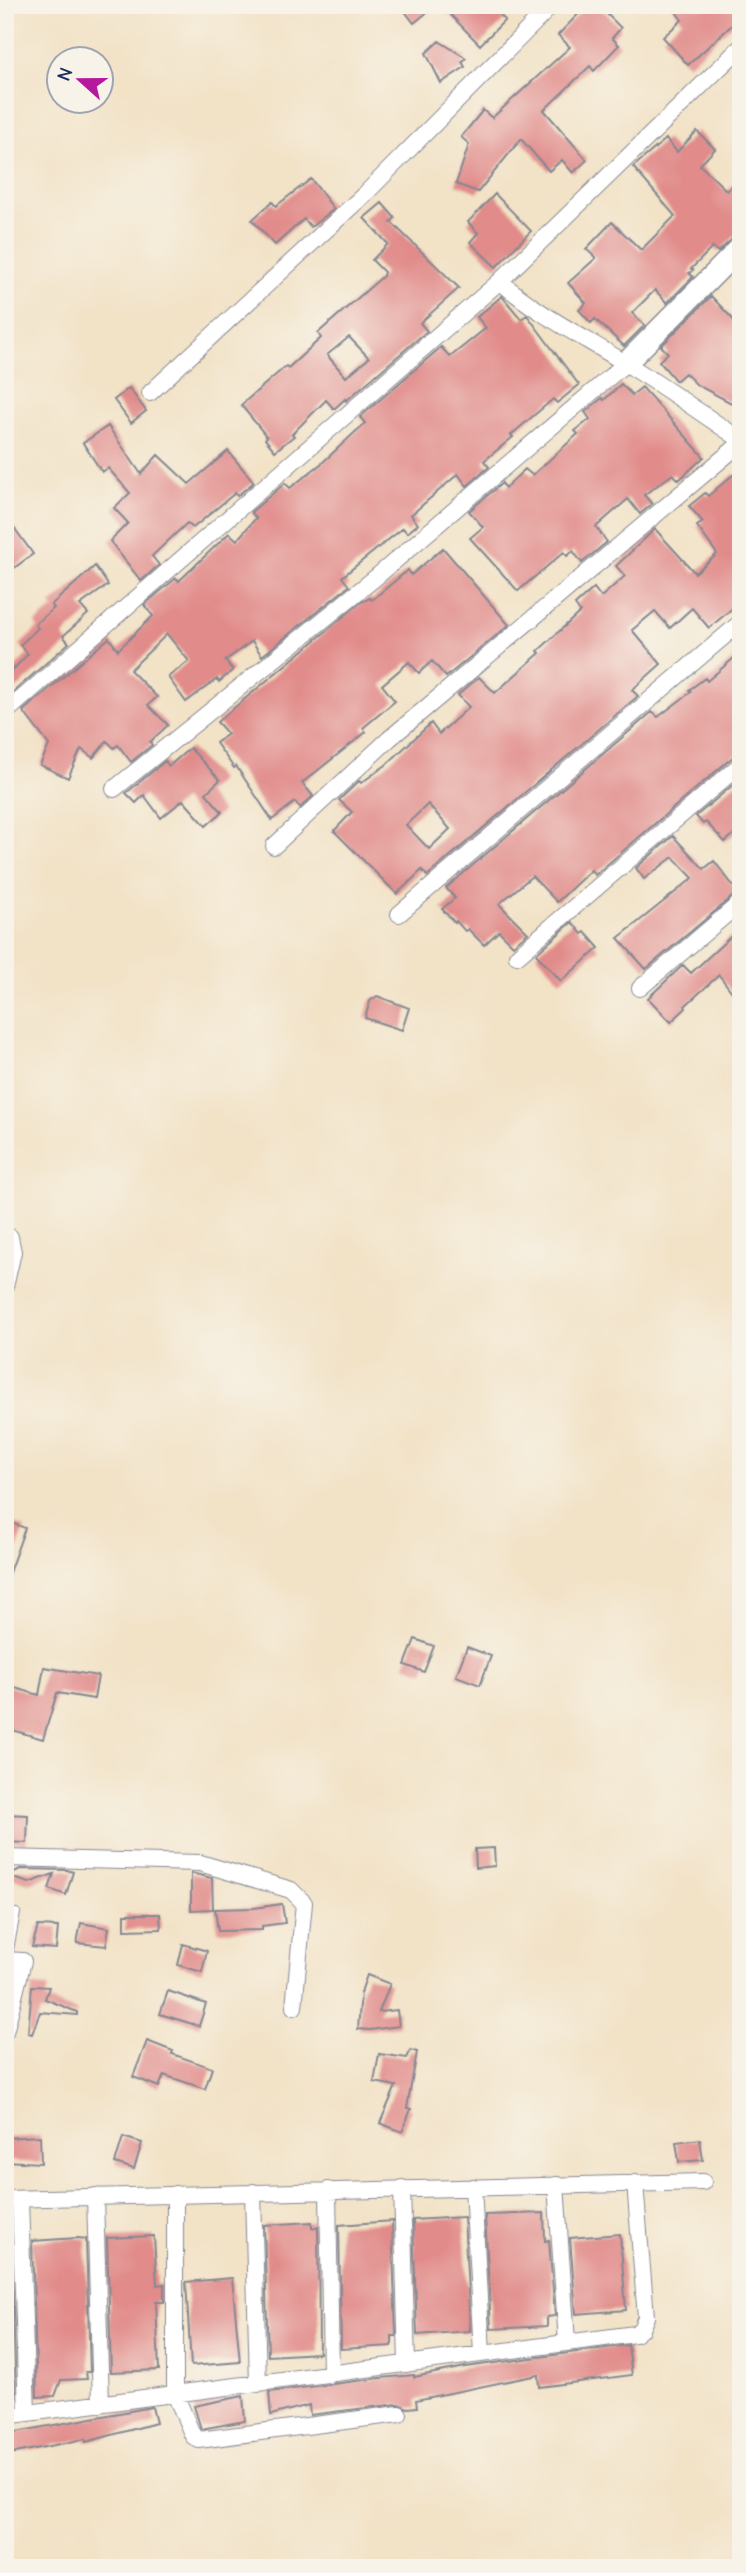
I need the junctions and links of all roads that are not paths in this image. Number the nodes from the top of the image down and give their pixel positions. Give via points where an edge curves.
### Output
1 (552, 5) edge
2 (741, 47) edge
3 (741, 247) edge
4 (500, 281) junction
5 (626, 363) junction
6 (150, 393) dead end
7 (741, 441) edge
8 (741, 622) edge
9 (5, 713) edge
10 (741, 764) edge
11 (114, 789) dead end
12 (274, 846) dead end
13 (741, 902) edge
14 (399, 914) dead end
15 (517, 957) dead end
16 (640, 988) dead end
17 (5, 1235) edge
18 (5, 1287) edge
19 (5, 1858) edge
20 (16, 1913) dead end
21 (6, 1961) edge
22 (294, 2007) dead end
23 (5, 2032) edge
24 (703, 2182) dead end
25 (635, 2183) junction
26 (556, 2185) junction
27 (473, 2187) junction
28 (402, 2188) junction
29 (328, 2190) junction
30 (253, 2192) junction
31 (175, 2194) junction
32 (95, 2196) junction
33 (12, 2199) edge
34 (566, 2342) junction
35 (482, 2354) junction
36 (407, 2364) junction
37 (331, 2375) junction
38 (258, 2384) junction
39 (175, 2395) junction
40 (101, 2404) junction
41 (27, 2413) junction
42 (399, 2414) dead end
43 (5, 2416) edge

1 - 6 street via 367,192
2 - 4 street
3 - 5 street
4 - 5 street via 550,320
4 - 9 street
5 - 7 street
5 - 11 street via 375,578
7 - 12 street via 389,739
8 - 14 street
10 - 15 street
13 - 16 street
17 - 18 street via 10,1237 13,1252
19 - 22 street via 200,1863 291,1890 304,1903
20 - 21 lane
21 - 23 street via 23,1961
24 - 25 street
25 - 26 street
25 - 34 street via 646,2317 641,2329 635,2334
26 - 27 street
26 - 34 street
27 - 28 street
27 - 35 street
28 - 29 street
28 - 36 street
29 - 30 street
29 - 37 street
30 - 31 street
30 - 38 street
31 - 32 street
31 - 39 street
32 - 33 street
32 - 40 street
33 - 41 street
34 - 35 street
35 - 36 street
36 - 37 street
37 - 38 street
38 - 39 street
39 - 40 street
39 - 42 street via 188,2429 199,2440
40 - 41 street
41 - 43 street

